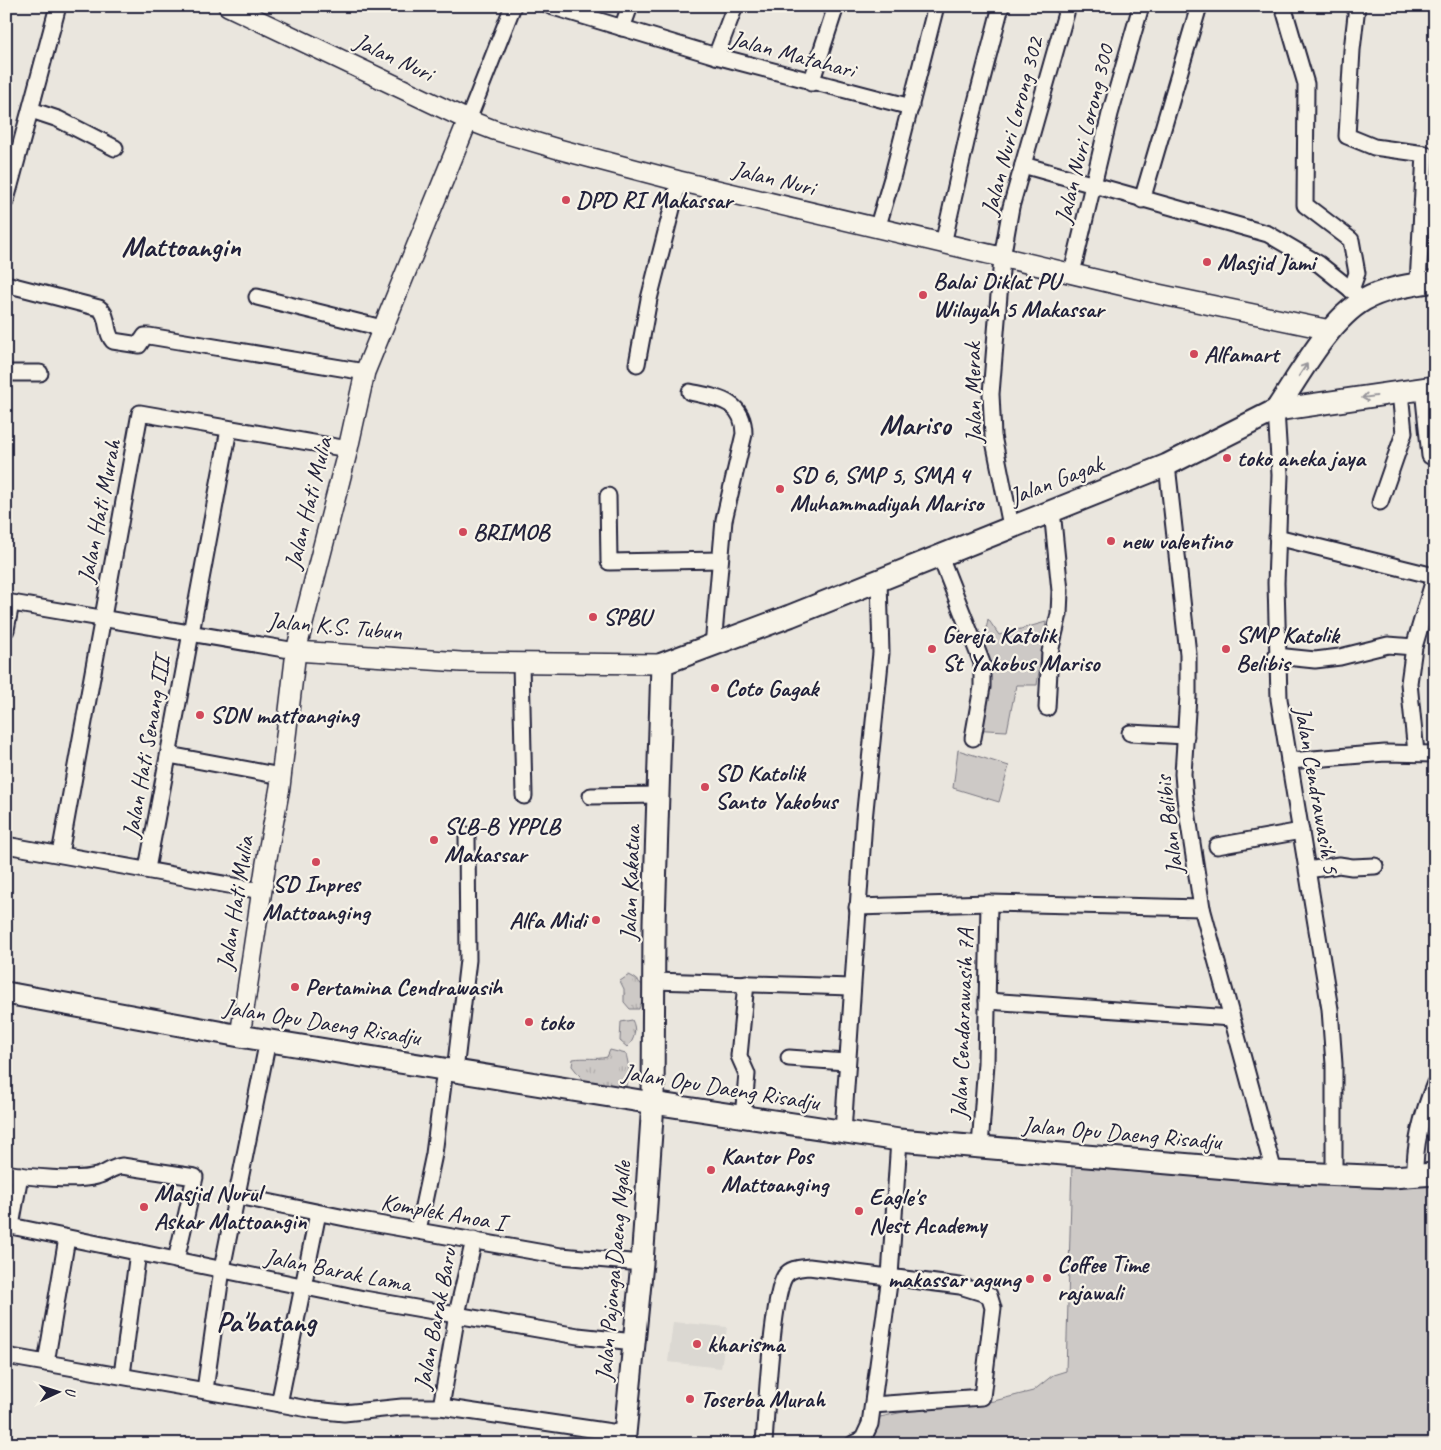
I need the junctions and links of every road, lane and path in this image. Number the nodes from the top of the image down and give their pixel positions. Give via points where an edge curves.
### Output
1 (58, 6) edge
2 (228, 6) edge
3 (513, 6) edge
4 (550, 6) edge
5 (630, 6) edge
6 (735, 6) edge
7 (836, 6) edge
8 (936, 6) edge
9 (1002, 6) edge
10 (1068, 6) edge
11 (1141, 6) edge
12 (1199, 6) edge
13 (1357, 6) edge
14 (1284, 9) dead end
15 (622, 28) junction
16 (716, 56) junction
17 (811, 83) junction
18 (910, 107) junction
19 (30, 110) junction
20 (468, 120) junction
21 (115, 148) dead end
22 (1023, 166) junction
23 (679, 181) junction
24 (1092, 186) junction
25 (6, 200) edge
26 (1142, 200) junction
27 (877, 228) junction
28 (943, 244) junction
29 (1002, 258) junction
30 (1072, 273) junction
31 (1426, 283) edge
32 (6, 284) edge
33 (1358, 295) junction
34 (257, 297) dead end
35 (382, 328) junction
36 (1330, 330) junction
37 (637, 364) dead end
38 (365, 372) junction
39 (6, 373) edge
40 (40, 373) dead end
41 (1429, 388) edge
42 (690, 392) dead end
43 (1400, 392) junction
44 (1276, 410) junction
45 (229, 429) junction
46 (348, 450) junction
47 (1435, 456) edge
48 (1167, 464) junction
49 (608, 496) dead end
50 (1380, 502) dead end
51 (1052, 510) junction
52 (1011, 526) junction
53 (1277, 538) junction
54 (940, 556) junction
55 (720, 560) junction
56 (1434, 576) edge
57 (879, 580) junction
58 (9, 602) edge
59 (102, 617) junction
60 (6, 630) edge
61 (190, 633) junction
62 (713, 646) junction
63 (1414, 647) junction
64 (296, 651) junction
65 (1276, 656) junction
66 (521, 663) junction
67 (662, 664) junction
68 (1047, 708) dead end
69 (1130, 733) dead end
70 (1186, 736) junction
71 (973, 738) dead end
72 (1416, 753) junction
73 (1435, 754) edge
74 (169, 755) junction
75 (1289, 761) junction
76 (281, 776) junction
77 (658, 795) junction
78 (524, 796) dead end
79 (591, 796) dead end
80 (1301, 831) junction
81 (467, 835) dead end
82 (6, 845) edge
83 (1217, 846) dead end
84 (60, 854) junction
85 (1375, 866) dead end
86 (147, 869) junction
87 (1308, 870) junction
88 (262, 891) junction
89 (989, 903) junction
90 (857, 907) junction
91 (1202, 908) junction
92 (654, 981) junction
93 (746, 983) junction
94 (851, 987) junction
95 (6, 993) edge
96 (987, 1001) junction
97 (1230, 1018) junction
98 (240, 1036) junction
99 (268, 1040) junction
100 (789, 1058) dead end
101 (846, 1062) junction
102 (450, 1070) junction
103 (1435, 1083) edge
104 (653, 1103) junction
105 (743, 1117) junction
106 (843, 1132) junction
107 (899, 1140) junction
108 (980, 1147) junction
109 (1274, 1172) junction
110 (13, 1174) edge
111 (1334, 1175) junction
112 (1425, 1175) edge
113 (238, 1196) junction
114 (318, 1213) junction
115 (9, 1225) edge
116 (418, 1230) junction
117 (67, 1238) junction
118 (474, 1240) junction
119 (138, 1252) junction
120 (176, 1260) junction
121 (642, 1263) junction
122 (222, 1269) junction
123 (890, 1276) junction
124 (302, 1288) junction
125 (457, 1314) junction
126 (634, 1342) junction
127 (6, 1356) edge
128 (46, 1363) junction
129 (122, 1376) junction
130 (205, 1390) junction
131 (279, 1404) junction
132 (873, 1405) junction
133 (441, 1407) junction
134 (625, 1439) edge
135 (764, 1444) edge
136 (853, 1444) edge

1 - 19 street
2 - 20 street, Jalan Nuri
3 - 20 street, Jalan Hati Mulia
4 - 15 street, Jalan Matahari
5 - 15 street
6 - 16 street
7 - 17 street
8 - 18 street
9 - 28 street
10 - 22 street, Jalan Nuri Lorong 302
11 - 24 street, Jalan Nuri Lorong 300
12 - 26 street
13 - 31 street via 1347,136 1374,147 1425,154
14 - 33 street via 1306,84 1305,205 1351,240
15 - 16 street, Jalan Matahari
16 - 17 street, Jalan Matahari
17 - 18 street, Jalan Matahari
18 - 27 street
19 - 21 street via 58,119
19 - 25 street
20 - 23 street, Jalan Nuri via 558,149
20 - 35 street, Jalan Hati Mulia
22 - 24 street
22 - 29 street, Jalan Nuri Lorong 302 via 1011,206
23 - 27 street, Jalan Nuri
23 - 37 street via 649,300
24 - 26 street
24 - 30 street, Jalan Nuri Lorong 300
26 - 33 street via 1268,234 1319,264
27 - 28 street, Jalan Nuri
28 - 29 street, Jalan Nuri
29 - 30 street, Jalan Nuri
29 - 52 street, Jalan Merak via 991,394 993,436
30 - 36 street, Jalan Nuri
31 - 33 main road
32 - 38 street via 99,308 105,314 113,340 139,345 149,336
33 - 36 main road
34 - 35 street
35 - 38 street, Jalan Hati Mulia
44 -> 36 main road
38 - 46 street, Jalan Hati Mulia
39 - 40 street
41 - 43 main road
41 - 47 street via 1430,456
42 - 55 street via 729,403 743,415 744,434 724,520
43 -> 44 main road
43 - 50 street via 1404,433
44 - 48 main road, Jalan Gagak
44 - 53 street, Jalan Cendrawasih 5 via 1280,490
45 - 46 street
45 - 59 street, Jalan Hati Murah via 140,413
45 - 61 street, Jalan Hati Senang III
46 - 64 street, Jalan Hati Mulia
48 - 51 main road, Jalan Gagak
48 - 70 street, Jalan Belibis via 1188,654
49 - 55 street via 609,562
51 - 52 main road, Jalan Gagak
51 - 68 street via 1060,591 1059,614 1050,652
52 - 54 main road, Jalan Gagak
53 - 56 street
53 - 65 street, Jalan Cendrawasih 5
54 - 57 main road, Jalan Gagak
54 - 71 street via 982,663 982,687
55 - 62 street
56 - 63 street
57 - 62 main road, Jalan Gagak
57 - 90 street via 881,653
58 - 59 street, Jalan K.S. Tubun
58 - 60 street
59 - 61 street, Jalan K.S. Tubun
59 - 84 street, Jalan Hati Murah
61 - 64 street, Jalan K.S. Tubun
61 - 74 street, Jalan Hati Senang III
62 - 67 main road, Jalan Gagak
63 - 65 street via 1388,645 1315,660
63 - 72 street via 1409,683
64 - 66 street, Jalan K.S. Tubun
64 - 76 street, Jalan Hati Mulia
65 - 75 street, Jalan Cendrawasih 5
66 - 67 street, Jalan K.S. Tubun
66 - 78 street
67 - 77 main road, Jalan Kakatua
69 - 70 street
70 - 91 street, Jalan Belibis via 1185,798
72 - 73 street
72 - 75 street
74 - 76 street
74 - 86 street, Jalan Hati Senang III
75 - 80 street, Jalan Cendrawasih 5
76 - 88 street, Jalan Hati Mulia
77 - 79 street
77 - 92 main road, Jalan Kakatua
80 - 83 street
80 - 87 street, Jalan Cendrawasih 5
81 - 102 street via 468,960
82 - 84 street
84 - 86 street
85 - 87 street via 1352,868 1339,865
86 - 88 street
87 - 111 street, Jalan Cendrawasih 5 via 1330,1009 1334,1064
88 - 98 street, Jalan Hati Mulia
89 - 90 street, Jalan Cendarawasih 7A
89 - 91 street, Jalan Cendarawasih 7A
89 - 96 street, Jalan Cendarawasih 7A
90 - 94 street
91 - 97 street, Jalan Belibis
92 - 93 street
92 - 104 main road, Jalan Kakatua
93 - 94 street
93 - 105 street via 739,1056 747,1074
94 - 101 street
95 - 98 main road, Jalan Opu Daeng Risadju
96 - 97 street
96 - 108 street, Jalan Cendarawasih 7A
97 - 109 street, Jalan Belibis
98 - 99 main road, Jalan Opu Daeng Risadju
99 - 102 main road, Jalan Opu Daeng Risadju
99 - 113 street
100 - 101 street
101 - 106 street
102 - 104 main road, Jalan Opu Daeng Risadju
102 - 116 street
103 - 112 street via 1418,1138
104 - 105 main road, Jalan Opu Daeng Risadju
104 - 121 main road, Jalan Pajonga Daeng Ngalle
105 - 106 main road, Jalan Opu Daeng Risadju
106 - 107 main road, Jalan Opu Daeng Risadju
107 - 108 main road, Jalan Opu Daeng Risadju
107 - 123 street
108 - 109 main road, Jalan Opu Daeng Risadju
109 - 111 main road, Jalan Opu Daeng Risadju
110 - 115 street
110 - 120 street via 83,1178 122,1166 195,1177
111 - 112 main road, Jalan Opu Daeng Risadju
113 - 114 street, Komplek Anoa I
113 - 122 street
114 - 116 street, Komplek Anoa I
114 - 124 street
115 - 117 street, Jalan Barak Lama
116 - 118 street, Komplek Anoa I
117 - 119 street, Jalan Barak Lama
117 - 128 street
118 - 121 street, Komplek Anoa I via 561,1256
118 - 125 street, Jalan Barak Baru
119 - 120 street, Jalan Barak Lama
119 - 129 street
120 - 122 street, Jalan Barak Lama
121 - 126 main road, Jalan Pajonga Daeng Ngalle
122 - 124 street, Jalan Barak Lama
122 - 130 street
123 - 132 street
123 - 132 street via 960,1286 989,1295 993,1308 982,1397
123 - 135 street via 809,1267 786,1274 776,1311
124 - 125 street, Jalan Barak Lama
124 - 131 street
125 - 126 street, Jalan Barak Lama via 578,1336
125 - 133 street, Jalan Barak Baru
126 - 134 main road, Jalan Pajonga Daeng Ngalle
127 - 128 street
128 - 129 street
129 - 130 street
130 - 131 street
131 - 133 street via 344,1413
132 - 136 street via 870,1424 862,1439
133 - 134 street

